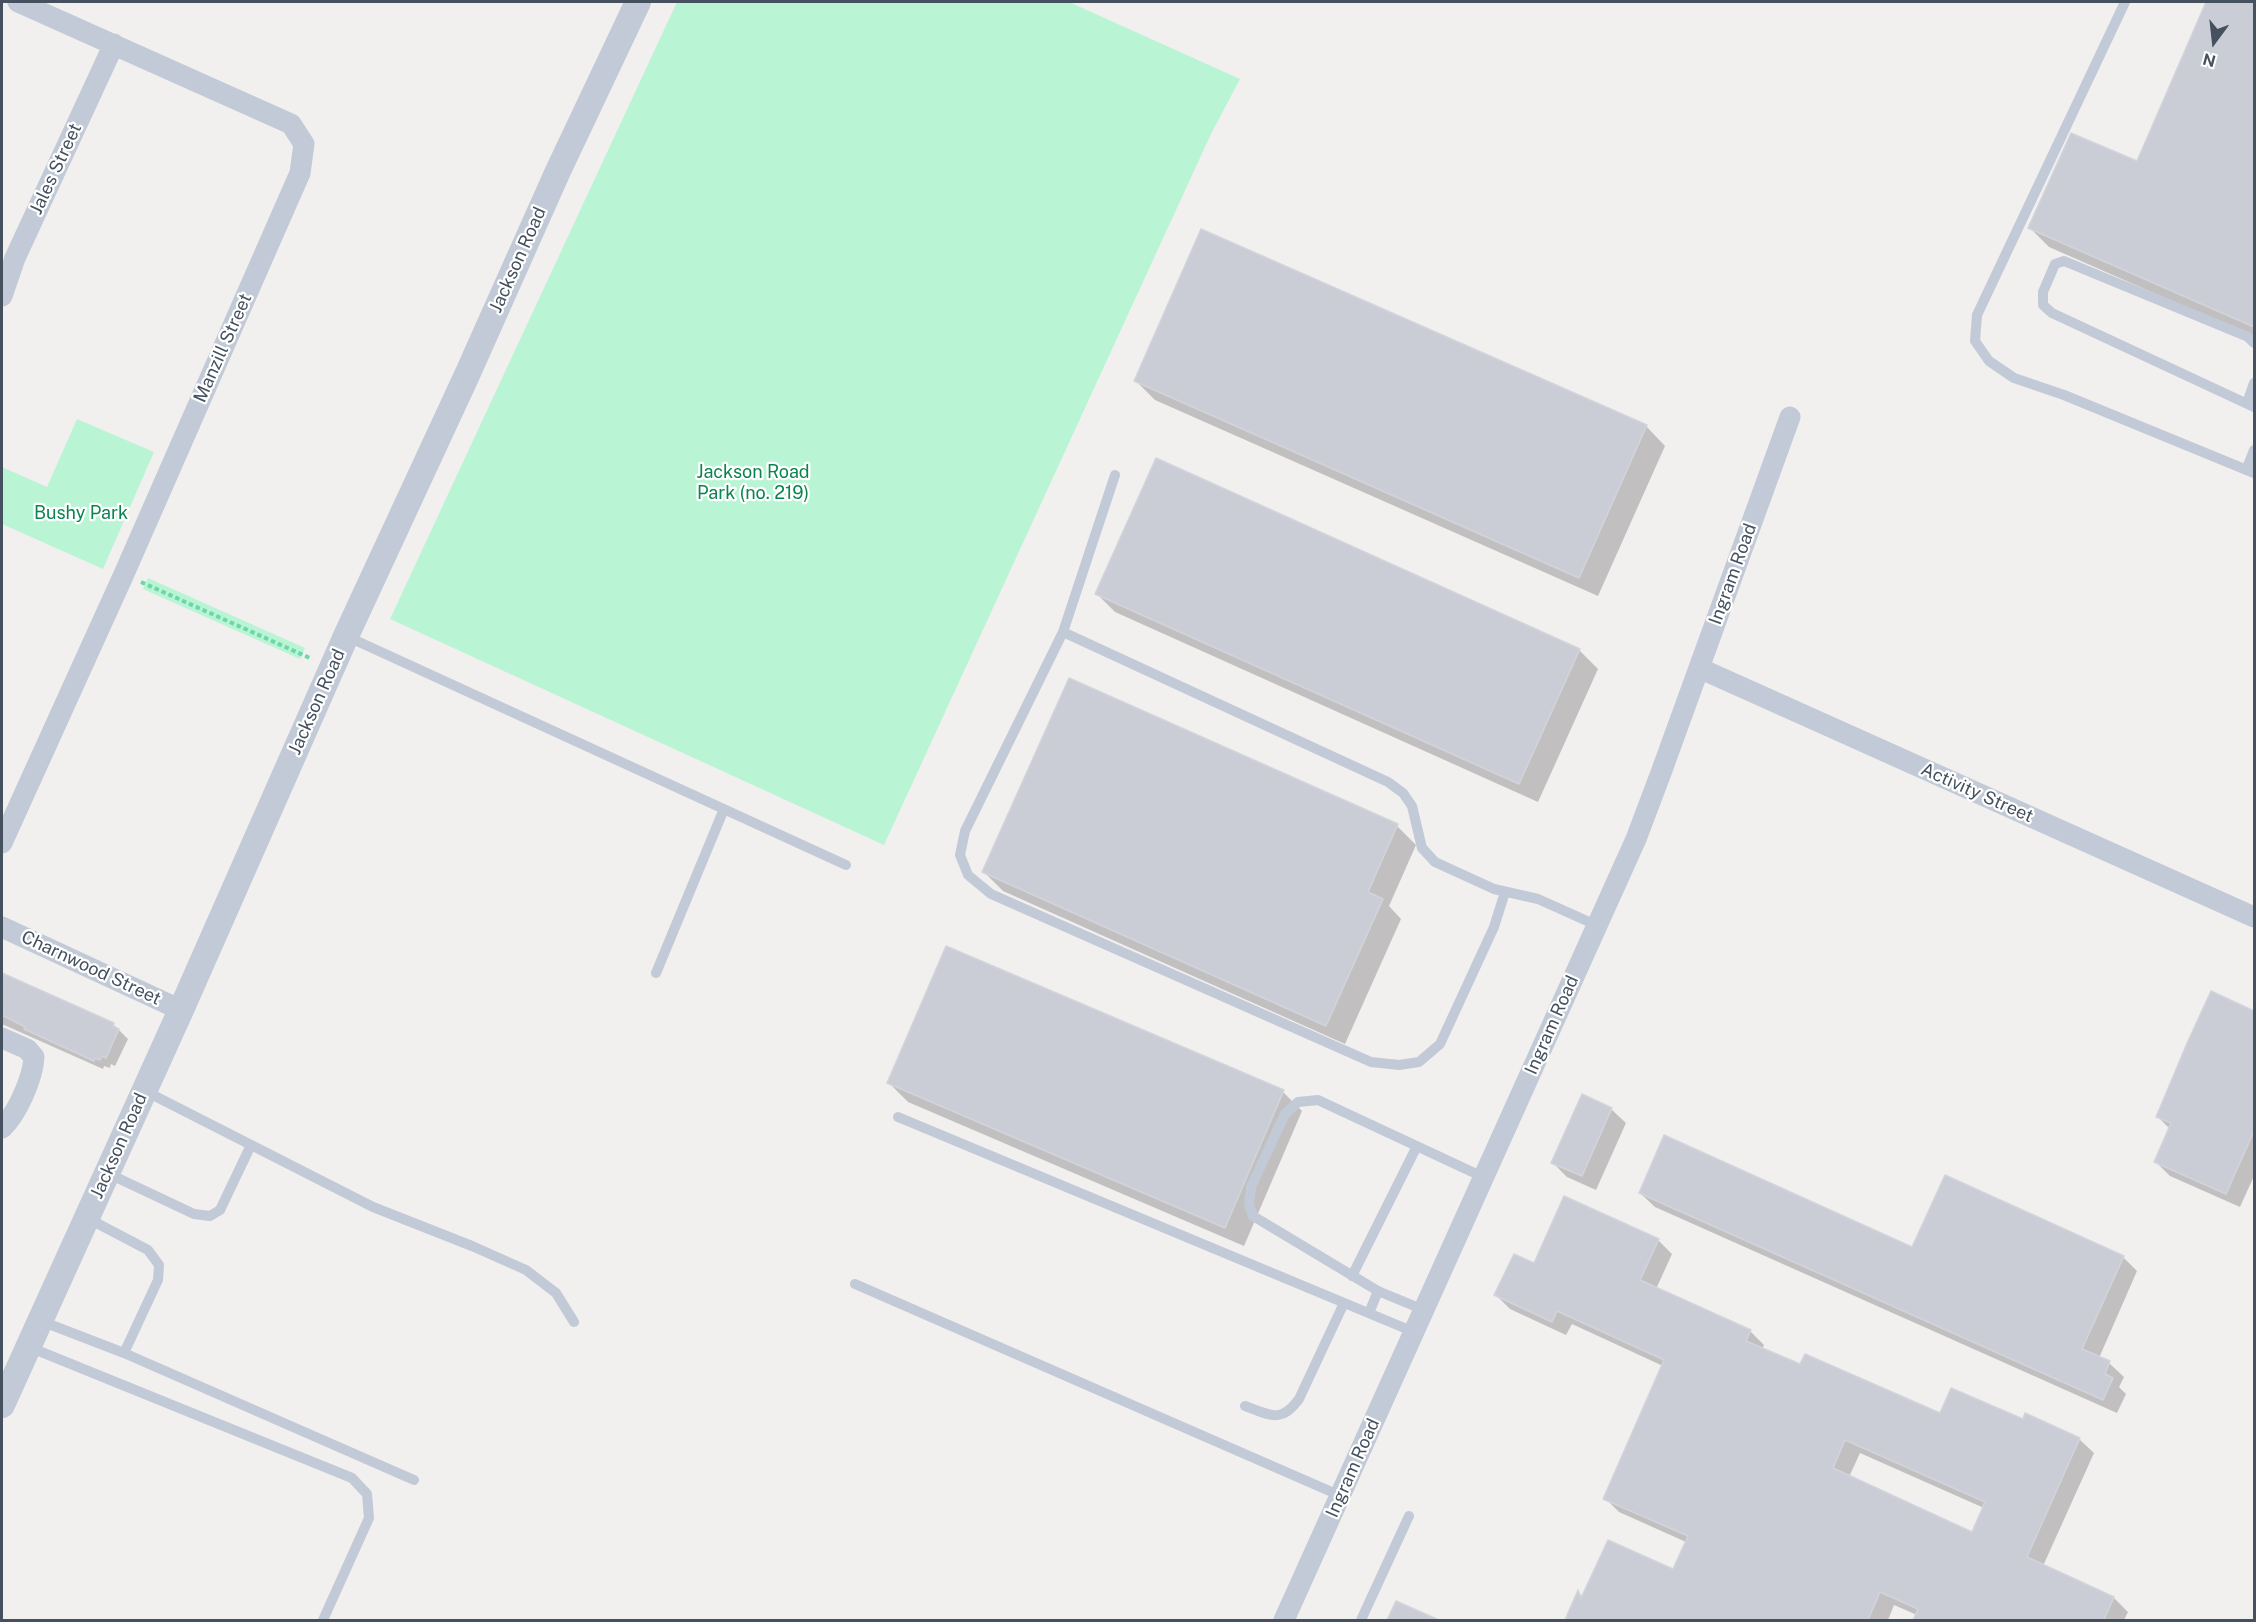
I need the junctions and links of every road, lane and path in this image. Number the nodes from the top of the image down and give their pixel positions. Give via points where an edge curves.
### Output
1 (18, 2) edge
2 (638, 2) edge
3 (2125, 2) edge
4 (114, 44) junction
5 (2, 296) edge
6 (2254, 343) edge
7 (2254, 383) edge
8 (2251, 405) edge
9 (1790, 417) dead end
10 (2254, 450) edge
11 (2250, 471) edge
12 (1115, 475) dead end
13 (124, 574) junction
14 (1063, 632) junction
15 (346, 636) junction
16 (332, 668) junction
17 (1699, 668) junction
18 (724, 809) junction
19 (2, 843) edge
20 (846, 865) dead end
21 (1504, 892) junction
22 (2254, 918) edge
23 (1596, 925) junction
24 (2, 927) edge
25 (656, 973) dead end
26 (181, 1010) junction
27 (2, 1038) edge
28 (144, 1091) junction
29 (898, 1117) dead end
30 (2, 1128) edge
31 (250, 1145) junction
32 (1417, 1146) junction
33 (107, 1173) junction
34 (1484, 1176) junction
35 (87, 1218) junction
36 (1352, 1276) junction
37 (855, 1284) dead end
38 (1378, 1291) junction
39 (1344, 1303) junction
40 (1424, 1310) junction
41 (1369, 1313) junction
42 (40, 1321) junction
43 (574, 1322) dead end
44 (1414, 1332) junction
45 (28, 1346) junction
46 (124, 1353) junction
47 (2, 1406) edge
48 (1245, 1406) dead end
49 (414, 1480) dead end
50 (1341, 1496) junction
51 (1409, 1516) dead end
52 (324, 1620) edge
53 (1284, 1620) edge
54 (1361, 1620) edge

1 - 4 street, Manzill Street
2 - 15 street, Jackson Road
3 - 11 lane via 1977,315 1975,341 1989,361 2014,378
4 - 5 street, Jales Street via 15,258
4 - 13 street, Manzill Street via 291,124 304,144 300,173
6 - 8 lane via 2248,337 2064,261 2055,264 2043,292 2043,305 2052,313
7 - 8 lane
9 - 17 street, Ingram Road
10 - 11 lane
12 - 14 lane
13 - 16 path
13 - 19 street, Manzill Street
14 - 21 lane via 1388,783 1412,806 1422,848 1435,862
14 - 21 lane via 965,831 960,855 968,875 992,894 1371,1062 1399,1065 1419,1062 1440,1044 1494,927
15 - 16 street, Jackson Road
15 - 18 lane
16 - 26 street, Jackson Road
17 - 22 street, Activity Street
17 - 23 street, Ingram Road via 1640,829
18 - 20 lane
18 - 25 lane
21 - 23 lane via 1538,899
23 - 34 street, Ingram Road
24 - 26 street, Charnwood Street
26 - 28 street, Jackson Road
27 - 30 street via 27,1049 34,1057 33,1070 15,1110
28 - 31 lane
28 - 33 street, Jackson Road
29 - 39 lane
31 - 33 lane via 220,1210 210,1216 194,1214
31 - 43 lane via 373,1207 526,1270 556,1293
32 - 34 lane
32 - 36 lane
32 - 36 lane via 1318,1100 1298,1102 1285,1114 1251,1187 1249,1205 1253,1216
33 - 35 street, Jackson Road
34 - 40 street, Ingram Road
35 - 42 street, Jackson Road
35 - 46 lane via 148,1250 159,1265 158,1280
36 - 38 lane
37 - 50 lane
38 - 40 lane
38 - 41 lane
39 - 41 lane
39 - 48 lane via 1292,1409 1282,1416 1273,1416
40 - 44 street, Ingram Road
41 - 44 lane
42 - 45 street, Jackson Road
42 - 46 lane
44 - 50 street, Ingram Road
45 - 47 street, Jackson Road
45 - 52 lane via 352,1478 367,1494 369,1518
46 - 49 lane
50 - 53 street, Ingram Road
51 - 54 lane

